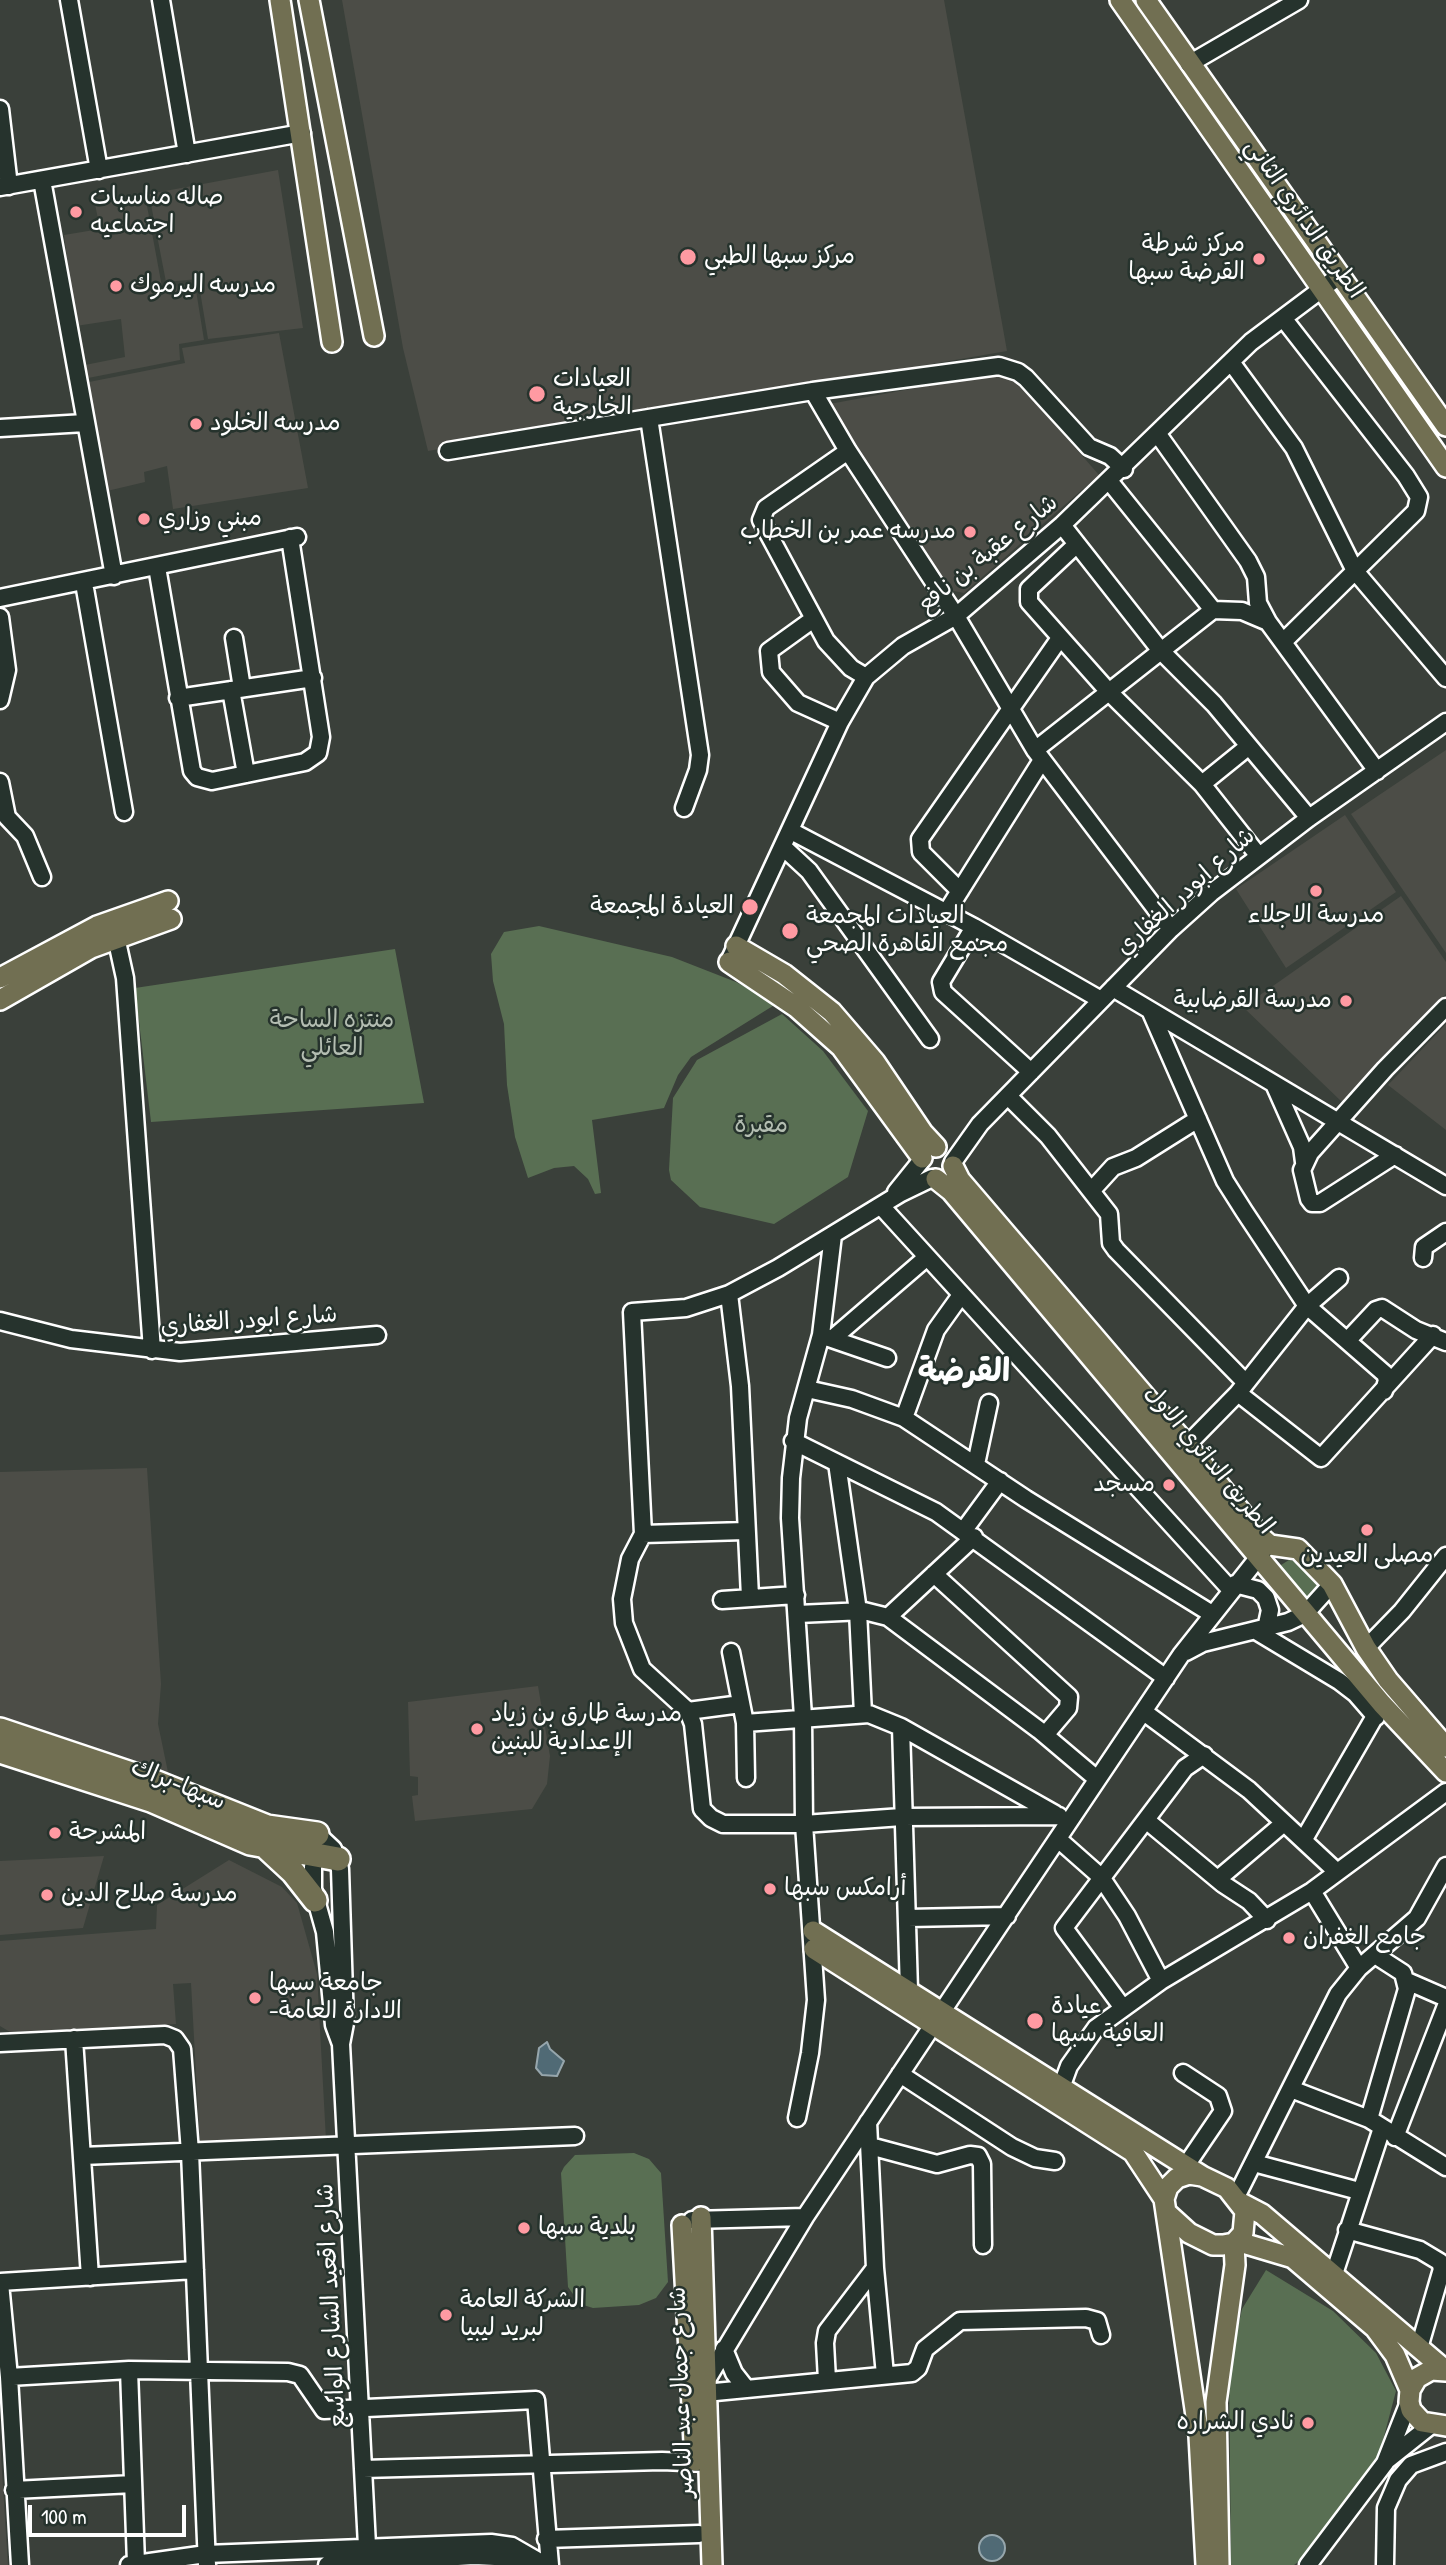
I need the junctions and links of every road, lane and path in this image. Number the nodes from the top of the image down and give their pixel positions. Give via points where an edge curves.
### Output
1 (69, 0) edge
2 (160, 0) edge
3 (280, 0) edge
4 (309, 0) edge
5 (1120, 0) edge
6 (1146, 0) edge
7 (1299, 0) edge
8 (1189, 64) junction
9 (0, 109) edge
10 (302, 133) junction
11 (187, 154) junction
12 (99, 170) junction
13 (42, 180) junction
14 (4, 186) edge
15 (1339, 276) junction
16 (1322, 288) junction
17 (1283, 318) junction
18 (374, 336) dead end
19 (332, 342) dead end
20 (1231, 362) junction
21 (813, 391) junction
22 (649, 418) junction
23 (85, 424) junction
24 (1446, 426) edge
25 (0, 429) edge
26 (1157, 433) junction
27 (848, 451) junction
28 (448, 452) dead end
29 (1446, 467) edge
30 (1124, 469) junction
31 (1110, 482) junction
32 (1062, 525) junction
33 (1077, 544) junction
34 (157, 567) junction
35 (1355, 571) junction
36 (114, 576) junction
37 (84, 583) junction
38 (0, 598) edge
39 (1213, 610) junction
40 (956, 616) junction
41 (0, 617) edge
42 (812, 620) junction
43 (1268, 622) junction
44 (234, 638) dead end
45 (1060, 638) junction
46 (1283, 642) junction
47 (1161, 651) junction
48 (4, 669) edge
49 (866, 677) junction
50 (313, 678) junction
51 (1446, 678) edge
52 (236, 689) junction
53 (1109, 692) junction
54 (178, 698) junction
55 (0, 700) edge
56 (1011, 708) junction
57 (840, 722) junction
58 (1446, 722) edge
59 (1250, 746) junction
60 (1038, 755) junction
61 (1377, 771) junction
62 (246, 774) junction
63 (0, 782) edge
64 (1202, 784) junction
65 (684, 808) dead end
66 (124, 812) dead end
67 (1309, 818) junction
68 (791, 831) junction
69 (783, 847) junction
70 (1258, 855) junction
71 (43, 877) dead end
72 (960, 891) junction
73 (169, 910) dead end
74 (946, 913) junction
75 (974, 927) junction
76 (114, 928) junction
77 (1171, 929) junction
78 (732, 954) joint
79 (0, 978) edge
80 (1113, 988) junction
81 (0, 1000) edge
82 (1101, 1000) junction
83 (1446, 1007) edge
84 (1150, 1010) junction
85 (930, 1039) dead end
86 (1031, 1072) junction
87 (1274, 1084) junction
88 (1008, 1096) junction
89 (1198, 1119) junction
90 (1340, 1122) junction
91 (980, 1124) junction
92 (930, 1154) junction
93 (1395, 1155) junction
94 (1304, 1162) junction
95 (953, 1164) junction
96 (934, 1179) junction
97 (1446, 1186) edge
98 (1092, 1190) junction
99 (884, 1204) junction
100 (1446, 1233) edge
101 (832, 1235) junction
102 (926, 1258) junction
103 (1423, 1258) dead end
104 (1339, 1278) dead end
105 (729, 1294) junction
106 (961, 1295) junction
107 (1307, 1306) junction
108 (0, 1321) edge
109 (377, 1335) dead end
110 (827, 1337) junction
111 (1439, 1338) edge
112 (1347, 1340) junction
113 (152, 1350) junction
114 (887, 1358) dead end
115 (1242, 1388) junction
116 (807, 1389) junction
117 (1384, 1391) junction
118 (989, 1402) dead end
119 (904, 1418) junction
120 (793, 1441) junction
121 (1187, 1445) junction
122 (837, 1463) junction
123 (976, 1464) junction
124 (1000, 1481) junction
125 (745, 1531) junction
126 (969, 1533) junction
127 (643, 1534) junction
128 (1264, 1550) junction
129 (1446, 1556) edge
130 (934, 1574) junction
131 (1332, 1584) junction
132 (1233, 1587) junction
133 (796, 1594) junction
134 (750, 1597) junction
135 (722, 1600) dead end
136 (858, 1611) junction
137 (798, 1614) junction
138 (1212, 1614) junction
139 (1305, 1614) junction
140 (888, 1617) junction
141 (1261, 1630) junction
142 (1366, 1648) junction
143 (732, 1652) dead end
144 (1181, 1655) junction
145 (1166, 1678) junction
146 (741, 1704) junction
147 (1379, 1710) junction
148 (688, 1712) junction
149 (1144, 1712) junction
150 (863, 1714) junction
151 (803, 1717) junction
152 (745, 1723) junction
153 (901, 1727) junction
154 (1045, 1735) junction
155 (1, 1747) edge
156 (1446, 1747) edge
157 (1204, 1755) junction
158 (1446, 1772) edge
159 (746, 1778) dead end
160 (1097, 1779) junction
161 (1446, 1792) edge
162 (902, 1817) junction
163 (1064, 1818) junction
164 (1146, 1819) junction
165 (1284, 1822) junction
166 (804, 1824) junction
167 (1058, 1839) junction
168 (1304, 1839) junction
169 (266, 1847) junction
170 (324, 1847) junction
171 (1446, 1866) edge
172 (1336, 1871) junction
173 (1101, 1877) junction
174 (1217, 1878) junction
175 (1312, 1891) junction
176 (314, 1900) junction
177 (1007, 1916) junction
178 (908, 1918) junction
179 (1267, 1920) junction
180 (813, 1940) junction
181 (1375, 1955) junction
182 (1359, 1968) junction
183 (1161, 1981) junction
184 (1407, 1982) junction
185 (909, 1990) junction
186 (1446, 1998) edge
187 (1446, 2006) edge
188 (1123, 2008) junction
189 (937, 2018) junction
190 (74, 2039) junction
191 (0, 2043) edge
192 (341, 2044) junction
193 (1183, 2073) dead end
194 (900, 2074) junction
195 (1291, 2089) junction
196 (1058, 2095) junction
197 (797, 2118) dead end
198 (868, 2122) junction
199 (1382, 2128) junction
200 (575, 2136) dead end
201 (347, 2145) junction
202 (870, 2146) junction
203 (190, 2152) junction
204 (82, 2156) junction
205 (1055, 2161) dead end
206 (1254, 2163) junction
207 (1446, 2167) edge
208 (1194, 2170) junction
209 (1359, 2191) junction
210 (1238, 2200) junction
211 (1166, 2206) junction
212 (701, 2217) junction
213 (805, 2217) junction
214 (682, 2225) joint
215 (1347, 2230) junction
216 (1235, 2242) junction
217 (983, 2245) dead end
218 (876, 2268) junction
219 (195, 2270) junction
220 (1334, 2274) junction
221 (90, 2277) junction
222 (0, 2282) edge
223 (1101, 2335) dead end
224 (1419, 2348) junction
225 (724, 2349) junction
226 (129, 2370) junction
227 (1446, 2370) edge
228 (200, 2372) junction
229 (885, 2375) junction
230 (9, 2377) junction
231 (827, 2380) junction
232 (700, 2386) junction
233 (745, 2386) junction
234 (1410, 2396) junction
235 (360, 2409) junction
236 (1438, 2426) edge
237 (1446, 2452) edge
238 (701, 2458) junction
239 (1385, 2463) junction
240 (539, 2466) junction
241 (363, 2469) junction
242 (133, 2484) junction
243 (14, 2490) junction
244 (699, 2533) junction
245 (546, 2539) junction
246 (368, 2558) edge
247 (206, 2560) edge
248 (132, 2564) edge
249 (20, 2565) edge
250 (327, 2565) edge
251 (523, 2565) edge
252 (547, 2565) edge
253 (701, 2565) edge
254 (712, 2565) edge
255 (1206, 2565) edge
256 (1219, 2565) edge
257 (1308, 2565) edge
258 (1385, 2565) edge

1 - 12 street
2 - 11 street
3 - 10 main road
4 - 18 main road
5 - 16 main road, الطريق الدائري الثاني
6 - 8 main road, الطريق الدائري الثاني
7 - 8 street
8 - 15 main road, الطريق الدائري الثاني
9 - 14 street
10 - 11 street
10 - 19 main road
11 - 12 street
12 - 13 street
13 - 14 street
13 - 23 street
15 - 16 street, شارع عقبة بن نافع
15 - 24 main road, الطريق الدائري الثاني
16 - 17 street, شارع عقبة بن نافع
16 - 29 main road, الطريق الدائري الثاني
17 - 20 street, شارع عقبة بن نافع
17 - 35 street via 1419,497 1416,511
20 - 26 street, شارع عقبة بن نافع
20 - 35 street via 1294,448
21 - 22 street
21 - 27 street
21 - 30 street via 1009,368 1026,378 1089,447 1110,456
22 - 28 street
22 - 65 street via 700,755
23 - 25 street
23 - 36 street
26 - 30 street, شارع عقبة بن نافع
26 - 43 street via 1248,561 1256,577 1258,603
27 - 40 street
27 - 42 street via 761,515
30 - 31 street, شارع عقبة بن نافع
31 - 32 street, شارع عقبة بن نافع
31 - 39 street
32 - 33 street
32 - 40 street, شارع عقبة بن نافع
33 - 45 street via 1027,593 1029,602
33 - 47 street
34 - 36 street
34 - 50 street via 293,538
34 - 54 street
35 - 46 street
35 - 51 street
36 - 37 street
37 - 38 street
37 - 66 street
39 - 43 street via 1242,611
39 - 47 street
40 - 49 street, شارع عقبة بن نافع via 904,646
40 - 56 street
41 - 48 street
42 - 49 street via 835,654
42 - 57 street via 769,651 771,672 798,703
43 - 46 street
44 - 52 street
45 - 53 street
45 - 56 street
46 - 61 street
47 - 53 street
47 - 59 street
48 - 55 street
49 - 57 street, شارع عقبة بن نافع
50 - 52 street
50 - 62 street via 321,737 318,753 305,762
52 - 54 street
52 - 62 street
53 - 60 street
53 - 64 street
54 - 62 street via 197,777 212,781
56 - 60 street
56 - 72 street via 920,839 921,852
57 - 68 street, شارع عقبة بن نافع
58 - 61 street, شارع ابودر الغفاري
59 - 64 street
59 - 67 street
60 - 72 street
60 - 77 street
61 - 67 street, شارع ابودر الغفاري
63 - 71 street via 7,817 25,836
64 - 70 street
67 - 70 street, شارع ابودر الغفاري
68 - 69 street, شارع عقبة بن نافع
68 - 74 street
69 - 78 street, شارع عقبة بن نافع
69 - 85 street via 809,871
70 - 77 street, شارع ابودر الغفاري
72 - 74 street
73 - 76 main road
74 - 75 street
75 - 82 street
75 - 86 street via 941,982 943,992
76 - 79 main road via 68,940
76 - 81 main road
76 - 113 street via 125,978
77 - 80 street, شارع ابودر الغفاري
78 - 92 main road via 841,1047
80 - 82 street, شارع ابودر الغفاري
80 - 84 street
82 - 86 street, شارع ابودر الغفاري
83 - 90 street
84 - 87 street
84 - 89 street
86 - 88 street, شارع ابودر الغفاري
87 - 90 street
87 - 94 street via 1302,1147
88 - 91 street, شارع ابودر الغفاري
88 - 98 street
89 - 98 street via 1113,1167
89 - 107 street via 1225,1181
90 - 93 street
90 - 94 street
91 - 92 street, شارع ابودر الغفاري
91 - 95 street, شارع ابودر الغفاري
92 - 95 main road via 950,1154
92 - 96 main road via 924,1172
92 - 99 street, شارع ابودر الغفاري
93 - 94 street via 1320,1203 1309,1199
93 - 97 street
95 - 96 main road via 945,1177
95 - 121 main road, الطريق الدائري الاول via 960,1180
96 - 99 street, شارع ابودر الغفاري
96 - 128 main road, الطريق الدائري الاول via 951,1191
98 - 115 street via 1109,1214 1111,1243 1116,1250
99 - 101 street, شارع ابودر الغفاري
99 - 102 street
100 - 103 street via 1424,1247
101 - 105 street, شارع ابودر الغفاري
101 - 110 street
102 - 106 street
102 - 110 street
104 - 107 street
105 - 125 street via 740,1386
105 - 127 street, شارع ابودر الغفاري via 686,1308 632,1312
106 - 119 street via 936,1330
106 - 132 street
107 - 112 street
107 - 115 street
108 - 113 street, شارع ابودر الغفاري via 71,1339
109 - 113 street, شارع ابودر الغفاري via 180,1352
110 - 114 street
110 - 116 street
111 - 112 street via 1416,1330 1382,1308
111 - 117 street
112 - 117 street via 1385,1374
115 - 117 street via 1321,1458
115 - 121 street
116 - 119 street
116 - 120 street
118 - 123 street
119 - 123 street
120 - 122 street
120 - 133 street via 790,1518
121 - 128 main road, الطريق الدائري الاول
122 - 126 street
122 - 136 street
123 - 124 street
124 - 126 street
124 - 138 street
125 - 127 street
125 - 134 street
126 - 130 street
126 - 145 street
127 - 148 street via 625,1578 624,1623 642,1669
128 - 131 main road, الطريق الدائري الاول via 1298,1549
128 - 132 street
128 - 139 main road, الطريق الدائري الاول
129 - 142 street via 1402,1612
130 - 140 street
130 - 154 street via 1069,1697 1068,1708
131 - 139 street
131 - 142 main road, الطريق الدائري الاول
132 - 138 street
132 - 141 street via 1258,1590 1266,1598 1270,1610
133 - 134 street
133 - 137 street
134 - 135 street
136 - 137 street
136 - 140 street
136 - 150 street
137 - 151 street
138 - 144 street
139 - 141 street
139 - 147 main road, الطريق الدائري الاول
140 - 154 street
141 - 144 street via 1203,1643
141 - 147 street
142 - 156 main road, الطريق الدائري الاول
143 - 146 street
144 - 145 street
145 - 149 street
146 - 148 street
146 - 152 street
147 - 158 main road, الطريق الدائري الاول
147 - 168 street
148 - 166 street via 702,1809 711,1818 723,1824
149 - 157 street
149 - 160 street
150 - 151 street
150 - 153 street
151 - 152 street
151 - 166 street
152 - 159 street
153 - 162 street
153 - 163 street
154 - 160 street
155 - 169 highway, سبها-براك
155 - 170 highway, سبها-براك via 152,1781
157 - 164 street via 1185,1768
157 - 165 street
160 - 163 street
161 - 172 street
162 - 163 street
162 - 166 street
162 - 178 street
163 - 167 street
164 - 173 street
164 - 174 street
165 - 168 street
165 - 174 street
166 - 180 street
167 - 173 street
167 - 177 street
168 - 172 street
169 - 170 highway, سبها-براك
169 - 176 highway
170 - 176 street, شارع اقعيد الشارع الواسع
170 - 192 street, شارع اقعيد الشارع الواسع via 345,2023
171 - 181 street via 1417,1918
172 - 175 street
173 - 183 street
173 - 188 street via 1064,1928
174 - 179 street
175 - 179 street
175 - 182 street
176 - 192 street, شارع اقعيد الشارع الواسع via 325,1932 334,2025
177 - 178 street
177 - 189 street
178 - 185 street
179 - 183 street
180 - 185 main road
180 - 189 main road
180 - 197 street via 813,2027
181 - 182 street
181 - 184 street via 1404,1973
182 - 195 street via 1338,1994
183 - 188 street
184 - 186 street
184 - 199 street
185 - 189 main road
187 - 199 street
188 - 196 street via 1096,2028 1082,2046
189 - 194 street
189 - 196 main road
190 - 191 street
190 - 203 street via 157,2035 175,2039 184,2062
190 - 204 street
192 - 201 street, شارع اقعيد الشارع الواسع
193 - 208 street via 1217,2096 1223,2111
194 - 198 street
194 - 205 street via 1012,2147
195 - 199 street
195 - 206 street
196 - 208 main road
196 - 211 main road via 1133,2152
198 - 202 street
198 - 213 street
199 - 207 street
199 - 209 street
200 - 201 street
201 - 203 street
201 - 235 street, شارع اقعيد الشارع الواسع
202 - 217 street via 937,2164 978,2156 982,2164
202 - 218 street
203 - 204 street
203 - 219 street
204 - 221 street
206 - 209 street
206 - 210 street
208 - 210 main road via 1227,2188
208 - 211 main road via 1168,2187
209 - 215 street
210 - 216 main road via 1246,2222
210 - 220 main road via 1262,2214
211 - 216 main road via 1202,2241 1213,2245
211 - 255 main road via 1199,2436
212 - 213 street
212 - 214 street
212 - 232 main road, شارع جمال عبد الناصر
213 - 225 street
214 - 232 main road, شارع جمال عبد الناصر
215 - 220 street
215 - 224 street via 1420,2250 1440,2262 1442,2269
216 - 234 main road via 1293,2258 1376,2328 1395,2355
216 - 256 main road via 1216,2402
218 - 229 street
218 - 231 street via 827,2331
219 - 221 street
219 - 228 street
220 - 224 main road
221 - 222 street
222 - 230 street
223 - 229 street via 1097,2321 1086,2318 960,2321 925,2349 915,2372
224 - 227 main road
225 - 232 street
225 - 233 street
226 - 228 street
226 - 230 street
226 - 242 street
227 - 234 main road via 1423,2373
228 - 235 street via 288,2372 300,2375 324,2410
228 - 247 street
229 - 231 street
230 - 243 street
231 - 233 street
232 - 233 street
232 - 238 main road, شارع جمال عبد الناصر
234 - 236 main road via 1416,2417
234 - 239 street
235 - 240 street via 536,2400
235 - 241 street, شارع اقعيد الشارع الواسع
236 - 239 street
237 - 258 street via 1411,2465 1398,2480 1386,2508
238 - 240 street
238 - 244 main road, شارع جمال عبد الناصر
238 - 254 main road, شارع جمال عبد الناصر
239 - 257 street
240 - 241 street
240 - 245 street
241 - 246 street, شارع اقعيد الشارع الواسع
242 - 243 street
242 - 248 street
243 - 249 street
244 - 245 street
244 - 253 main road, شارع جمال عبد الناصر
245 - 252 street
246 - 247 street
246 - 250 street
246 - 251 street via 474,2556
246 - 252 street via 491,2543 512,2546
247 - 248 street

